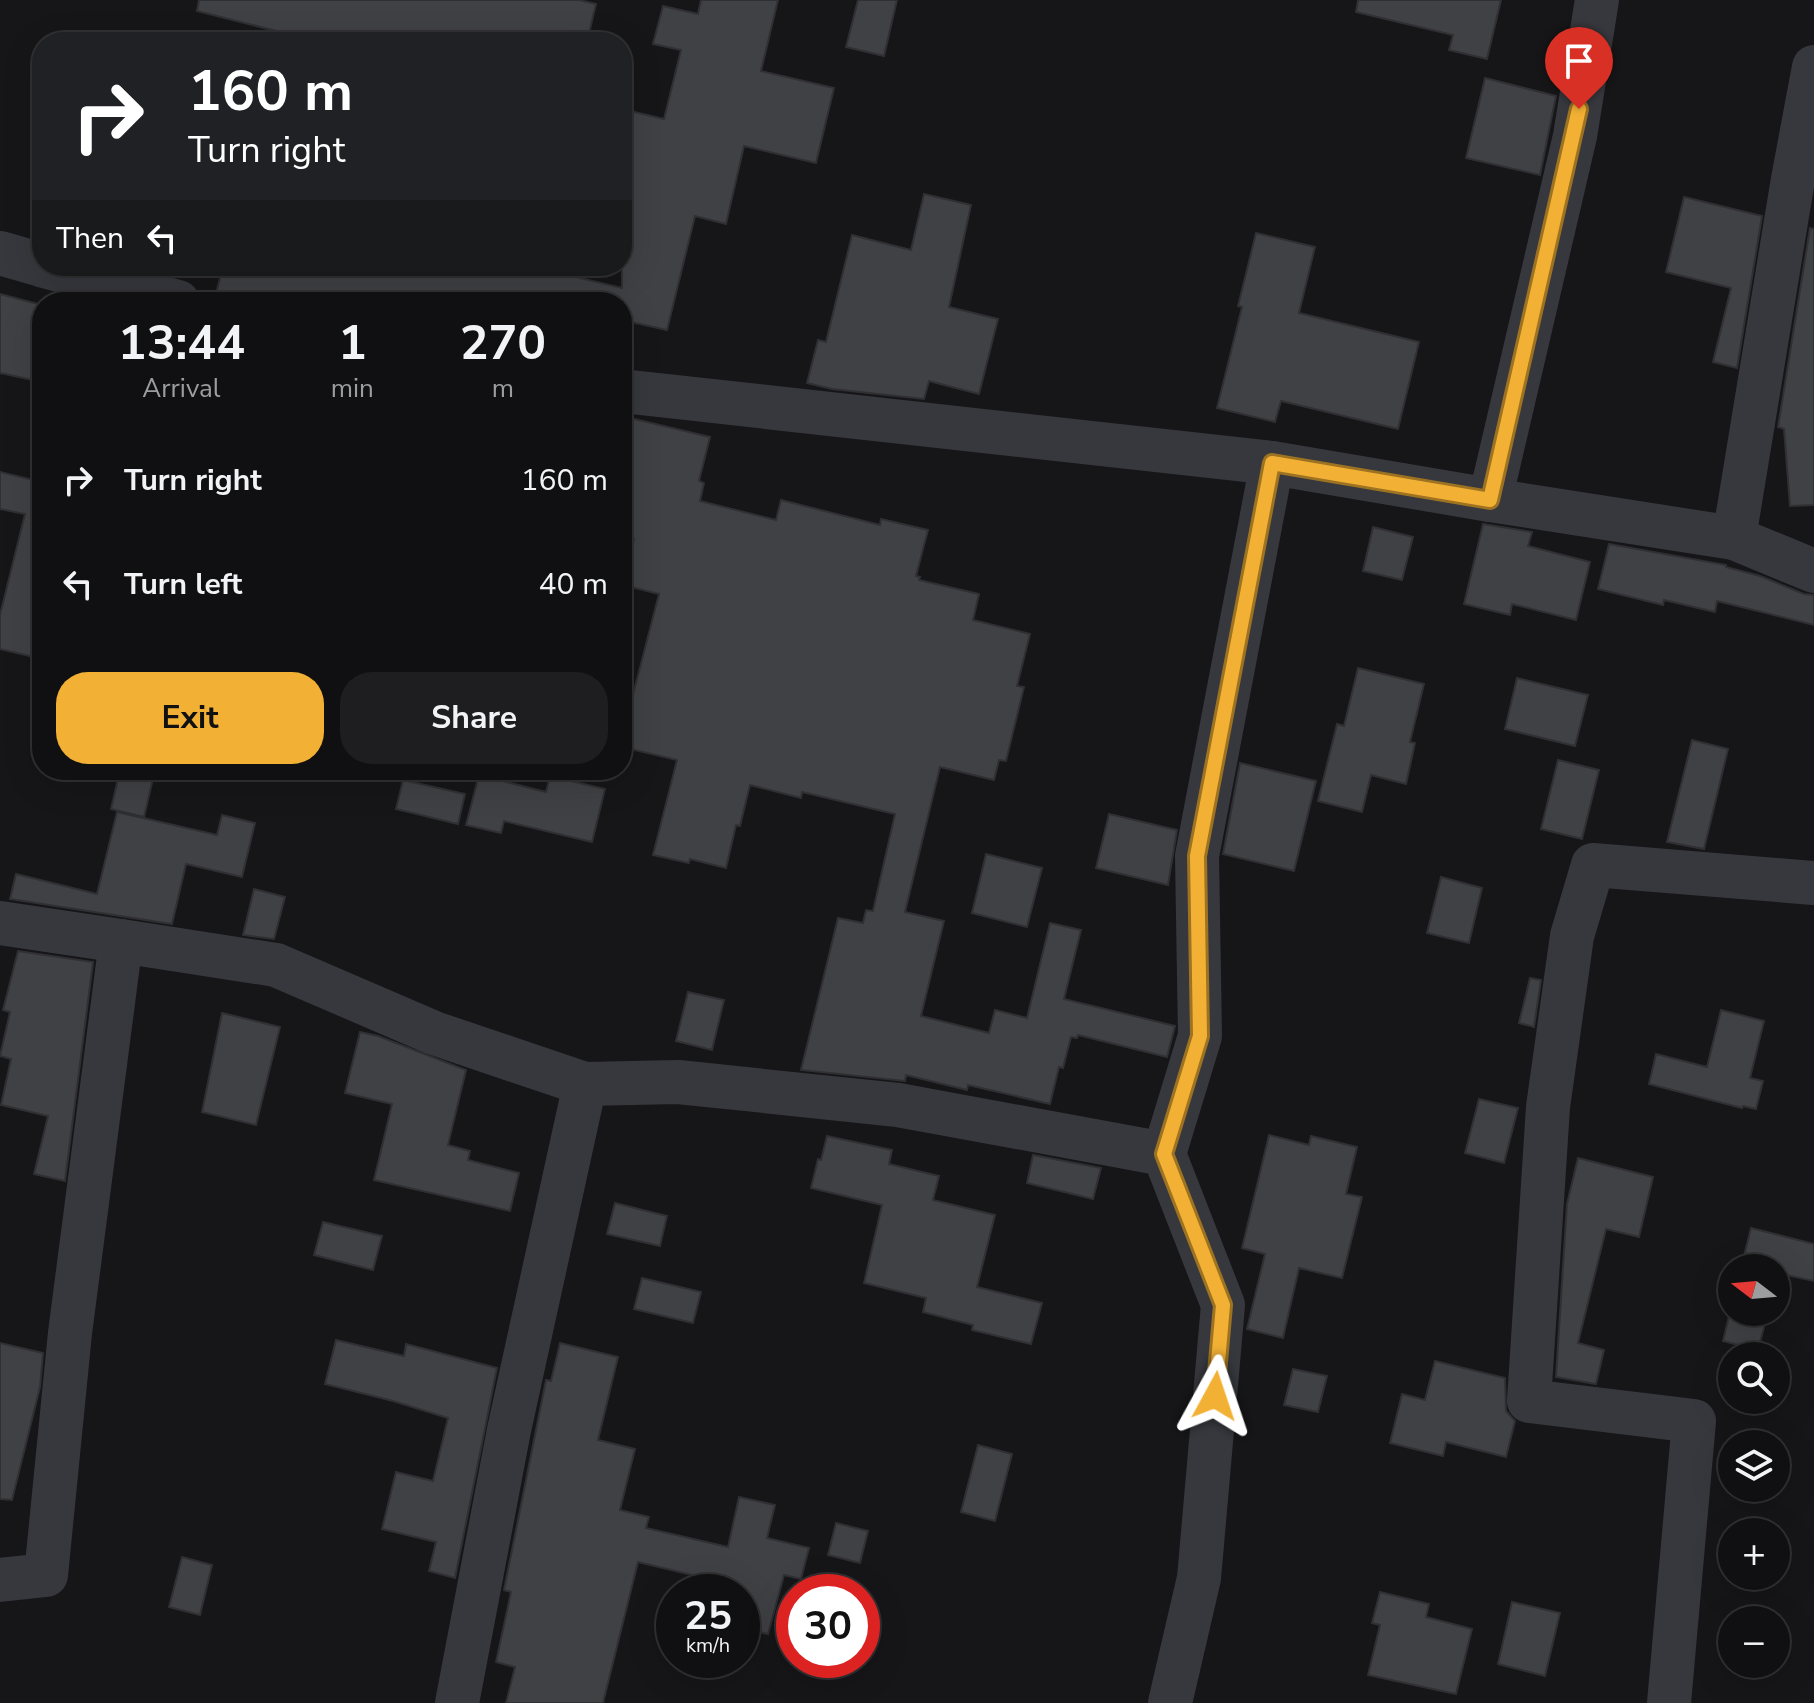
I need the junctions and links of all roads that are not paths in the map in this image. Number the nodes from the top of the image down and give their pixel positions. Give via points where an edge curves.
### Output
1 (1597, 0) edge
2 (1814, 67) edge
3 (0, 253) edge
4 (32, 263) edge
5 (80, 276) edge
6 (140, 292) edge
7 (632, 392) edge
8 (1272, 463) junction
9 (1490, 500) junction
10 (1734, 538) junction
11 (1814, 571) edge
12 (1814, 883) edge
13 (0, 923) edge
14 (121, 941) junction
15 (585, 1084) junction
16 (1164, 1154) junction
17 (0, 1580) edge
18 (457, 1703) edge
19 (1170, 1703) edge
20 (1669, 1703) edge

1 - 9 street via 1575,136
2 - 10 street
3 - 4 street
5 - 6 street
7 - 8 street
8 - 9 street
8 - 16 street via 1197,856 1200,1036
9 - 10 street
10 - 11 street
12 - 20 street via 1593,865 1572,936 1548,1107 1529,1401 1694,1421
13 - 14 street
14 - 15 street via 276,965 434,1033
14 - 17 street via 70,1333 46,1575
15 - 16 street via 678,1082 898,1105
15 - 18 street via 509,1430
16 - 19 street via 1223,1305 1199,1578

